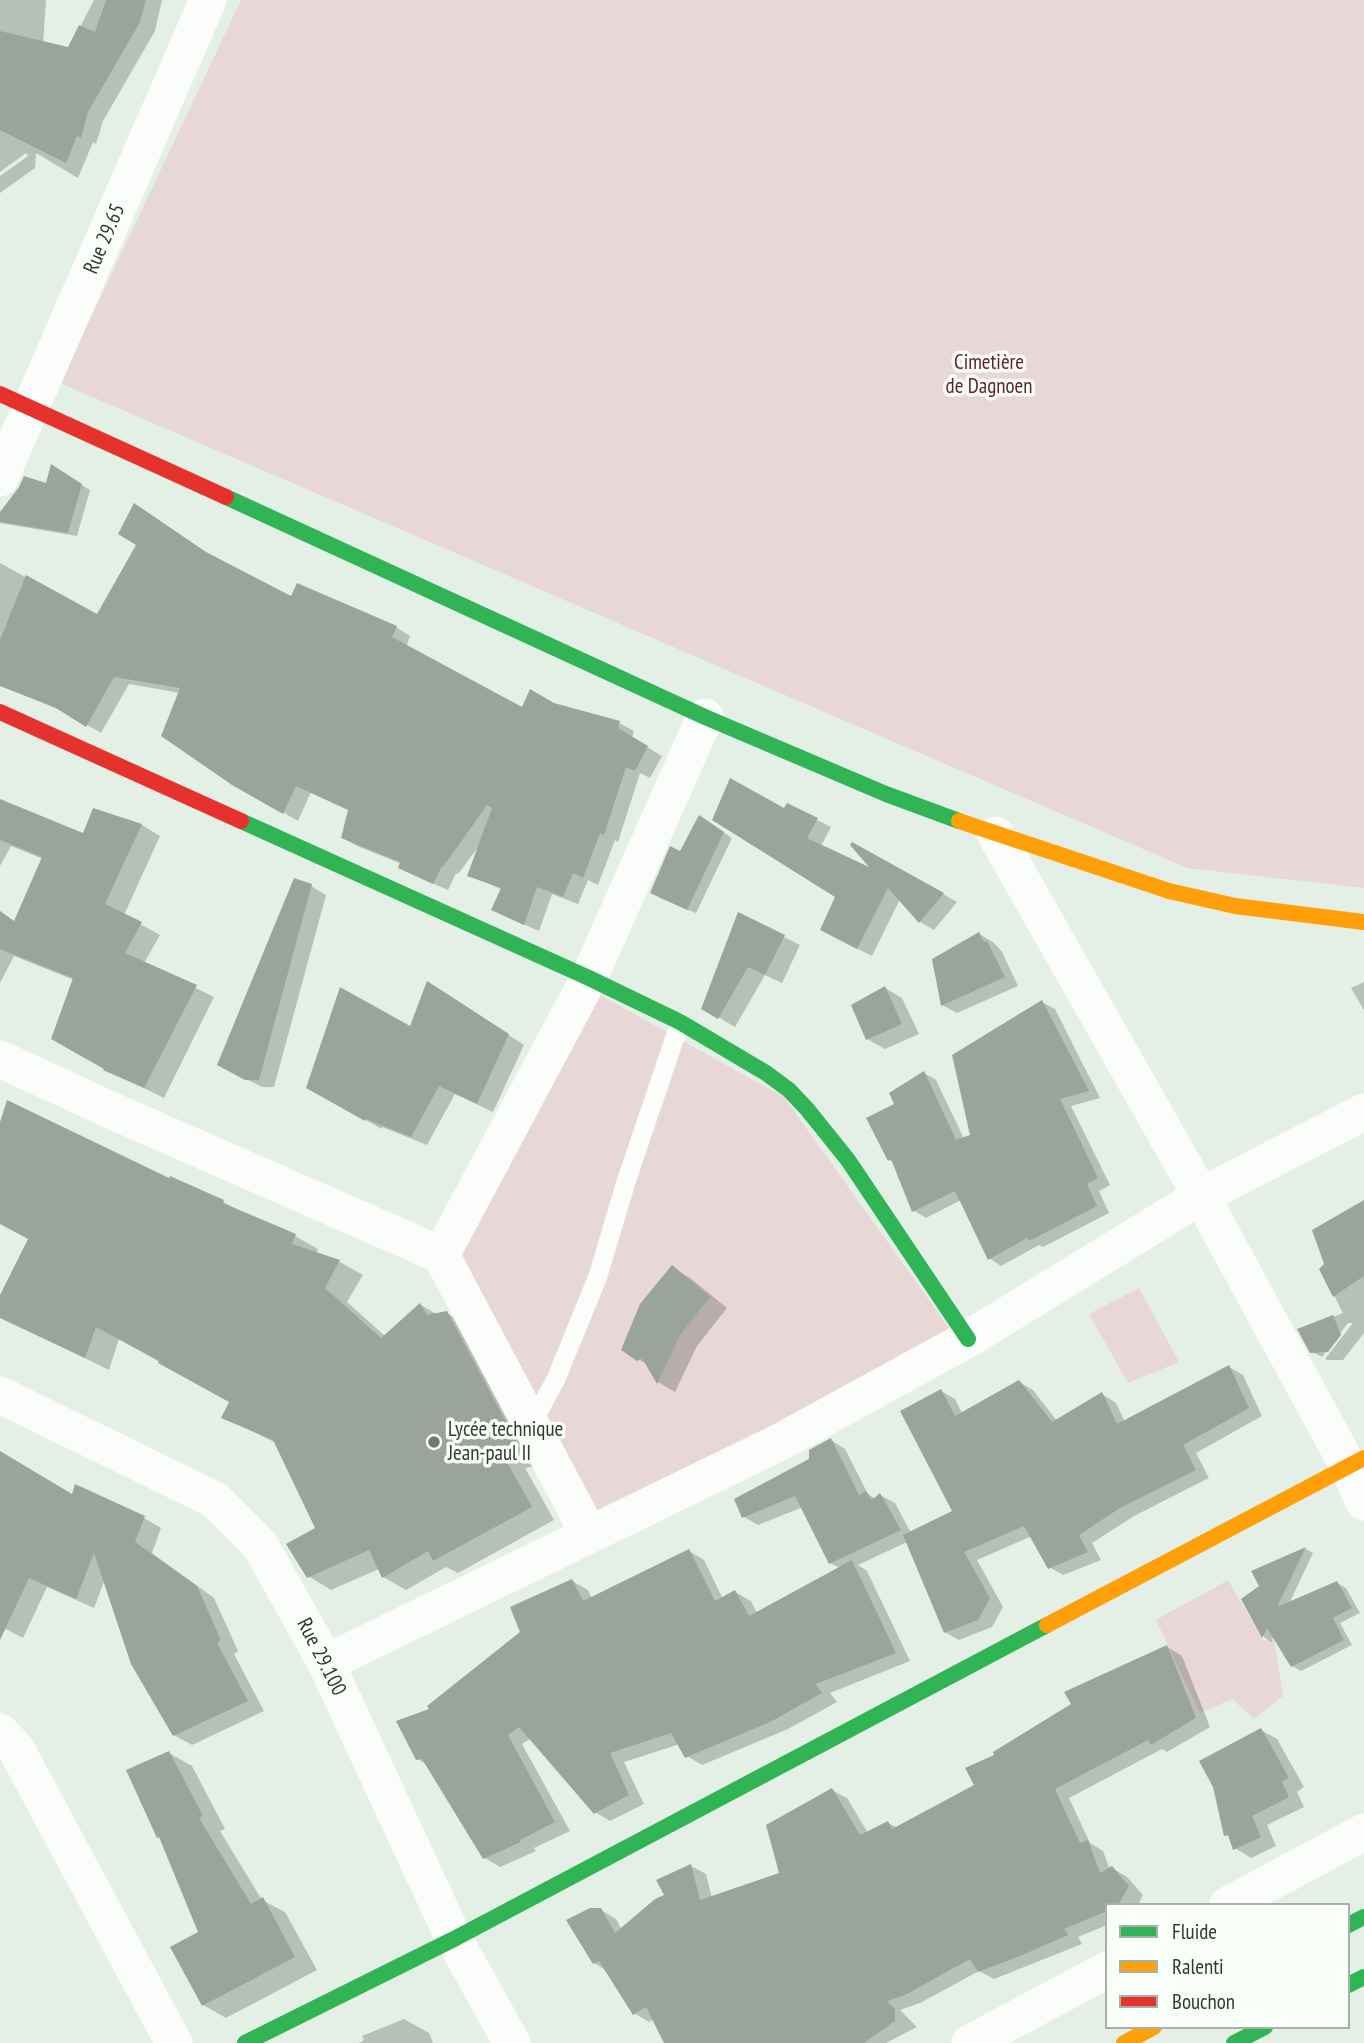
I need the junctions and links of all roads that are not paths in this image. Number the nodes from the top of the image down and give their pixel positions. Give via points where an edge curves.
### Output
1 (208, 0) edge
2 (16, 401) edge
3 (0, 478) edge
4 (0, 712) edge
5 (705, 717) junction
6 (996, 835) junction
7 (1364, 922) edge
8 (589, 978) junction
9 (680, 1022) junction
10 (0, 1059) edge
11 (1364, 1111) edge
12 (1201, 1196) junction
13 (440, 1255) junction
14 (968, 1339) junction
15 (0, 1395) edge
16 (531, 1425) junction
17 (1356, 1462) edge
18 (1364, 1502) edge
19 (589, 1534) junction
20 (326, 1662) junction
21 (0, 1732) edge
22 (1364, 1832) edge
23 (1232, 1903) edge
24 (454, 1939) junction
25 (1105, 1971) edge
26 (1150, 2029) edge
27 (1261, 2029) edge
28 (174, 2043) edge
29 (245, 2043) edge
30 (512, 2043) edge
31 (970, 2043) edge
32 (1124, 2043) edge
33 (1234, 2043) edge

1 - 2 street, Rue 29.65
2 - 3 street, Rue 29.65
2 - 5 street
4 - 8 street
5 - 6 street via 811,764
5 - 8 street
6 - 7 street via 1169,891 1235,906
6 - 12 street
8 - 9 street
8 - 13 street
9 - 14 street via 766,1073 807,1109 848,1160
9 - 16 lane via 598,1276 556,1379
10 - 13 street
11 - 12 street
12 - 14 street
12 - 17 street
13 - 16 street
14 - 19 street via 780,1442
15 - 20 street, Rue 29.100 via 215,1500 260,1545
16 - 19 street
17 - 18 street
17 - 24 street
19 - 20 street
20 - 24 street, Rue 29.100
21 - 28 street via 16,1749
22 - 23 street
24 - 29 street
24 - 30 street, Rue 29.100
25 - 31 street
26 - 32 street
27 - 33 street

